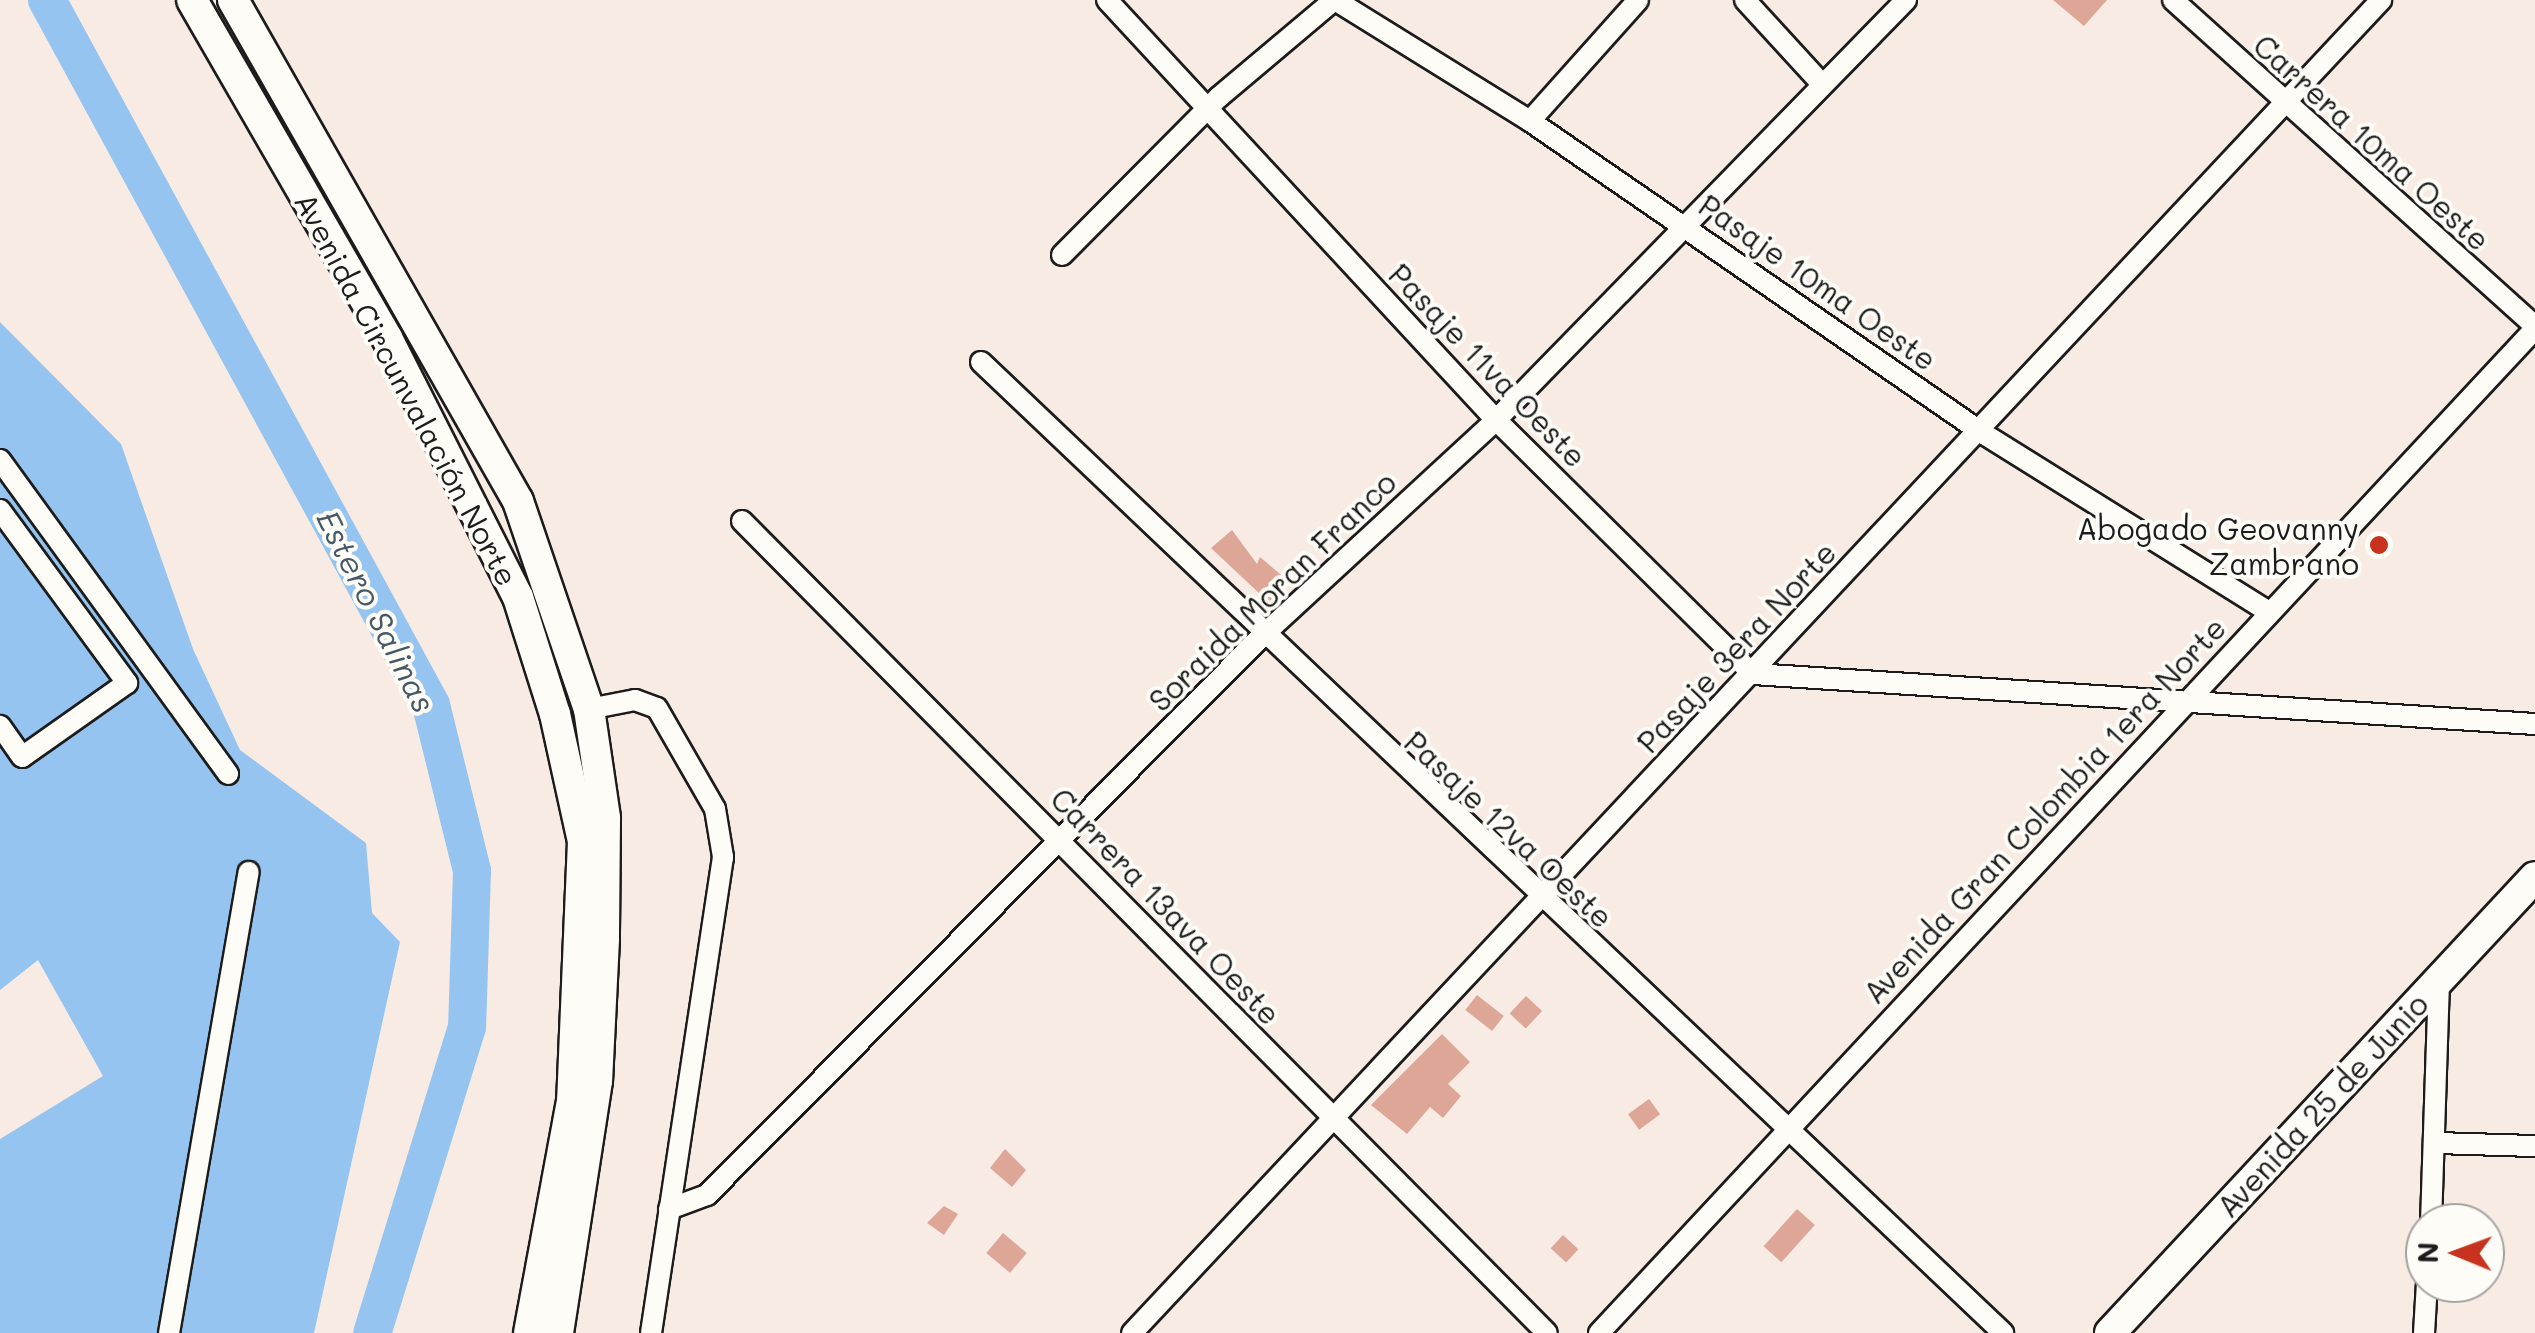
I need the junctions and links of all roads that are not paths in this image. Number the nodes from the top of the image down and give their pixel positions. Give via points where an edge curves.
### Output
1 (192, 0) edge
2 (233, 0) edge
3 (1107, 0) edge
4 (1334, 0) edge
5 (1638, 0) edge
6 (1745, 0) edge
7 (1906, 0) edge
8 (2172, 0) edge
9 (2382, 0) edge
10 (1822, 84) junction
11 (2284, 107) junction
12 (1209, 116) junction
13 (1530, 122) junction
14 (1681, 223) junction
15 (1062, 255) dead end
16 (2535, 327) edge
17 (981, 362) dead end
18 (1496, 420) junction
19 (1984, 434) junction
20 (0, 460) edge
21 (0, 510) edge
22 (742, 521) dead end
23 (549, 580) junction
24 (518, 597) junction
25 (2269, 612) junction
26 (1262, 636) junction
27 (1753, 674) junction
28 (2185, 704) junction
29 (588, 709) junction
30 (2535, 724) edge
31 (0, 726) edge
32 (228, 774) dead end
33 (1064, 841) junction
34 (249, 872) dead end
35 (2535, 877) edge
36 (1540, 900) junction
37 (2439, 980) junction
38 (1331, 1122) junction
39 (1787, 1130) junction
40 (2436, 1143) junction
41 (2535, 1146) edge
42 (568, 1193) junction
43 (2432, 1203) edge
44 (669, 1209) junction
45 (2426, 1303) edge
46 (169, 1333) edge
47 (529, 1333) edge
48 (558, 1333) edge
49 (652, 1333) edge
50 (1132, 1333) edge
51 (1548, 1333) edge
52 (1598, 1333) edge
53 (2002, 1333) edge
54 (2110, 1333) edge
55 (2424, 1333) edge

1 - 24 main road, Avenida Circunvalación Norte via 387,338
2 - 23 main road, Avenida Circunvalación Norte via 518,501
3 - 12 street, Pasaje 11va Oeste
4 - 12 street
4 - 13 street, Pasaje 10ma Oeste
5 - 13 street
6 - 10 street
7 - 10 street, Soraida Moran Franco
8 - 11 street, Carrera 10ma Oeste
9 - 11 street, Pasaje 3era Norte
10 - 14 street, Soraida Moran Franco
11 - 16 street, Carrera 10ma Oeste
11 - 19 street, Pasaje 3era Norte
12 - 15 street
12 - 18 street, Pasaje 11va Oeste
13 - 14 street, Pasaje 10ma Oeste
14 - 18 street, Soraida Moran Franco
14 - 19 street, Pasaje 10ma Oeste
16 - 25 street, Avenida Gran Colombia 1era Norte
17 - 26 street, Pasaje 12va Oeste
18 - 26 street, Soraida Moran Franco
18 - 27 street, Pasaje 11va Oeste
19 - 25 street, Pasaje 10ma Oeste
19 - 27 street, Pasaje 3era Norte
20 - 32 street
21 - 31 street via 127,683 22,756
22 - 33 street, Carrera 13ava Oeste
23 - 24 main road
23 - 29 main road, Avenida Circunvalación Norte
24 - 42 main road, Avenida Circunvalación Norte via 583,841
25 - 28 street, Avenida Gran Colombia 1era Norte
26 - 33 street, Soraida Moran Franco
26 - 36 street, Pasaje 12va Oeste
27 - 28 street
27 - 36 street, Pasaje 3era Norte
28 - 30 street
28 - 39 street, Avenida Gran Colombia 1era Norte
29 - 42 main road, Avenida Circunvalación Norte via 605,818 604,939
29 - 44 street via 634,700 657,708 715,809 722,908
33 - 38 street, Carrera 13ava Oeste
33 - 44 street, Soraida Moran Franco via 707,1195
34 - 46 street
35 - 37 main road, Avenida 25 de Junio
36 - 38 street, Pasaje 3era Norte
36 - 39 street, Pasaje 12va Oeste
37 - 40 street
37 - 54 main road, Avenida 25 de Junio
38 - 50 street, Pasaje 3era Norte
38 - 51 street, Carrera 13ava Oeste
39 - 52 street, Avenida Gran Colombia 1era Norte
39 - 53 street, Pasaje 12va Oeste
40 - 41 street
40 - 43 street
42 - 47 main road, Avenida Circunvalación Norte
42 - 48 main road, Avenida Circunvalación Norte
44 - 49 street
45 - 55 street

